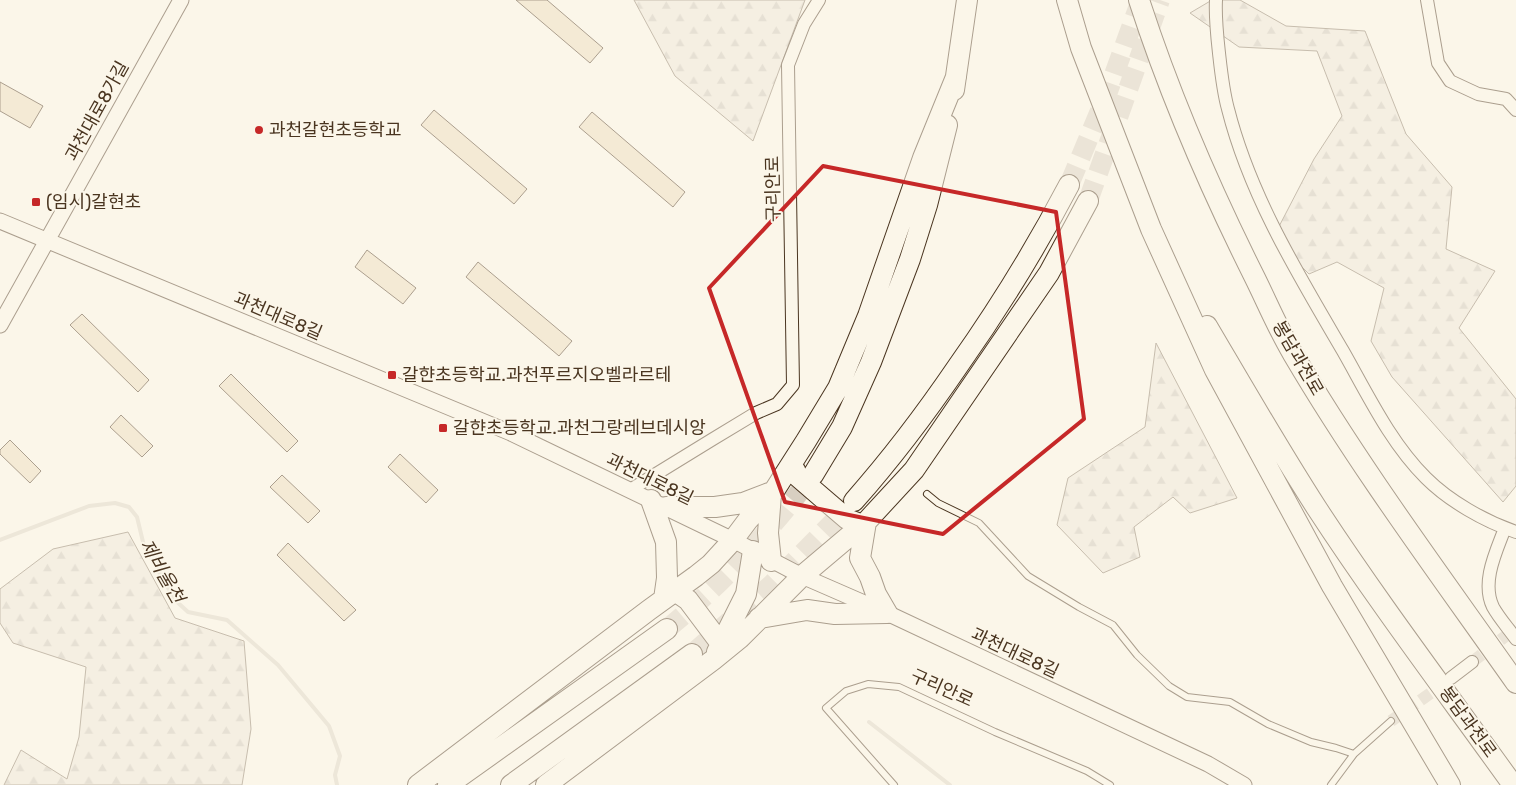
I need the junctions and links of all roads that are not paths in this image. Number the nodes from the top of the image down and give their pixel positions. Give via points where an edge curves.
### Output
1 (181, 0) edge
2 (819, 0) edge
3 (967, 0) edge
4 (1067, 0) edge
5 (1139, 0) edge
6 (1216, 0) edge
7 (1426, 0) edge
8 (956, 78) junction
9 (1516, 110) edge
10 (1069, 185) tunnel mouth
11 (1088, 201) tunnel mouth
12 (0, 220) edge
13 (1151, 229) junction
14 (47, 240) junction
15 (0, 325) edge
16 (792, 464) junction
17 (813, 475) tunnel mouth
18 (630, 490) junction
19 (773, 492) junction
20 (927, 494) dead end
21 (854, 501) tunnel mouth
22 (659, 503) junction
23 (864, 523) junction
24 (1510, 530) edge
25 (733, 540) junction
26 (753, 551) junction
27 (771, 560) junction
28 (802, 576) junction
29 (669, 595) junction
30 (888, 613) junction
31 (759, 618) junction
32 (667, 629) tunnel mouth
33 (1516, 639) edge
34 (717, 652) junction
35 (692, 654) tunnel mouth
36 (1472, 662) tunnel mouth
37 (1451, 678) tunnel mouth
38 (1516, 683) edge
39 (1391, 721) tunnel mouth
40 (1354, 754) junction
41 (418, 785) edge
42 (448, 785) edge
43 (511, 785) edge
44 (546, 785) edge
45 (894, 785) edge
46 (1110, 785) edge
47 (1244, 785) edge
48 (1331, 785) edge
49 (1450, 785) edge
50 (1513, 785) edge

1 - 14 street, 과천대로8가길
2 - 18 street, 구리안로 via 804,24 788,65 793,385 776,404
3 - 8 highway
4 - 13 highway, 봉담과천로 via 1081,48
5 - 38 highway, 봉담과천로 via 1184,125 1231,230 1292,352 1376,485
6 - 24 street via 1221,71 1239,148 1264,207 1299,274 1395,442 1426,478 1453,501
7 - 9 street via 1438,62 1450,80 1478,94 1506,100
8 - 16 highway via 838,388
8 - 17 highway via 946,133 910,259 855,400
10 - 21 highway via 1030,256 973,345 909,435
11 - 23 highway via 1049,273 914,470
12 - 14 street, 과천대로8길
13 - 49 highway, 봉담과천로 via 1224,387 1332,586
13 - 50 highway, 봉담과천로 via 1317,508
14 - 15 street, 과천대로8가길
14 - 18 street, 과천대로8길 via 511,433
16 - 19 highway
16 - 23 highway via 797,476 847,519
18 - 22 street, 과천대로8길
19 - 22 highway via 743,503 714,507
19 - 25 highway
19 - 27 highway via 768,533
20 - 40 lane via 938,503 979,523 1028,576 1113,624 1137,655 1169,686 1186,697 1230,702 1268,724 1311,742
22 - 25 street, 과천대로8길
22 - 29 highway via 666,542
23 - 28 highway
23 - 30 highway via 860,558
24 - 33 street via 1489,574 1488,591 1493,607
25 - 26 street, 과천대로8길
25 - 29 highway via 711,564
26 - 27 street, 과천대로8길
26 - 34 highway via 746,594
27 - 28 street, 과천대로8길
28 - 30 street, 과천대로8길
28 - 31 highway
29 - 34 highway via 688,600
29 - 41 highway
30 - 31 highway via 835,614 807,610
30 - 47 street, 과천대로8길 via 1208,764
31 - 34 highway via 740,638
32 - 42 highway
34 - 44 highway
35 - 43 highway
36 - 37 street
39 - 40 lane
40 - 48 lane
45 - 46 lane, 구리안로 via 826,708 846,691 868,684 898,687 1087,771

